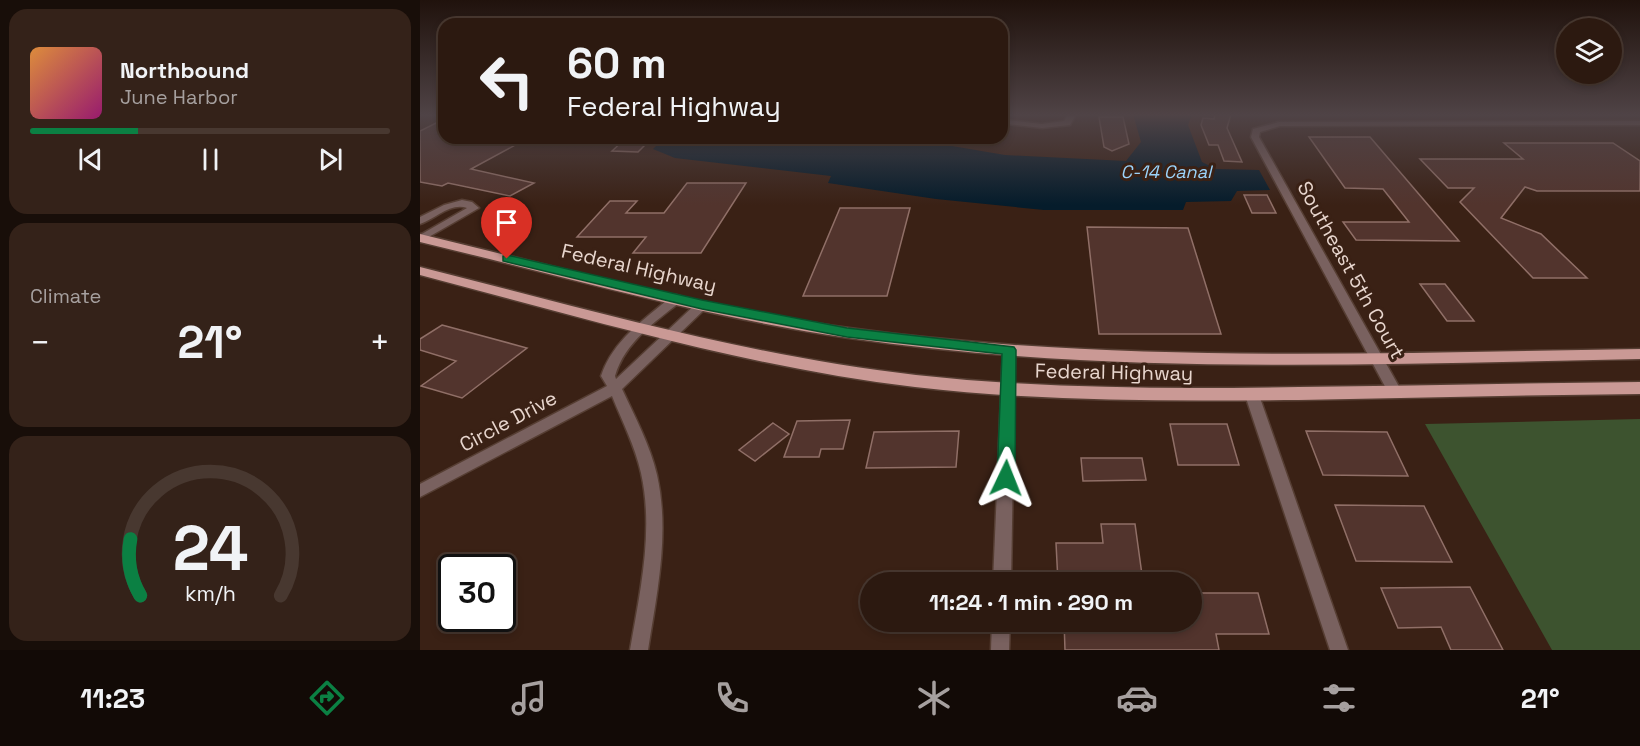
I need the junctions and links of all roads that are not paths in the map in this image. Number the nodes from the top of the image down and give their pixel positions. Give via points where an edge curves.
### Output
1 (1259, 144) edge
2 (420, 221) edge
3 (420, 238) edge
4 (420, 271) edge
5 (676, 299) junction
6 (702, 304) junction
7 (643, 329) junction
8 (670, 336) junction
9 (1009, 350) junction
10 (1640, 354) edge
11 (1377, 358) junction
12 (615, 388) junction
13 (1640, 388) edge
14 (1009, 390) junction
15 (1395, 392) junction
16 (1252, 395) junction
17 (420, 491) edge
18 (1002, 572) edge
19 (1000, 632) edge
20 (639, 650) edge
21 (999, 650) edge
22 (1339, 650) edge

1 - 11 street, Southeast 5th Court
2 - 3 street via 456,204 474,208
3 - 5 main road, Federal Highway
4 - 7 main road, Federal Highway
5 - 6 main road, Federal Highway
5 - 7 street
6 - 8 street, Circle Drive
6 - 9 main road, Federal Highway via 847,333
7 - 8 main road, Federal Highway
7 - 12 street via 618,352 610,367 608,376
8 - 12 street, Circle Drive
8 - 14 main road, Federal Highway via 833,369
9 - 11 main road, Federal Highway via 1157,359
9 - 14 street
10 - 11 main road, Federal Highway
11 - 15 street, Southeast 5th Court
12 - 17 street, Circle Drive
12 - 20 street via 649,474 654,524
13 - 15 main road, Federal Highway
14 - 16 main road, Federal Highway
14 - 18 street
15 - 16 main road, Federal Highway
16 - 22 street
19 - 21 street

